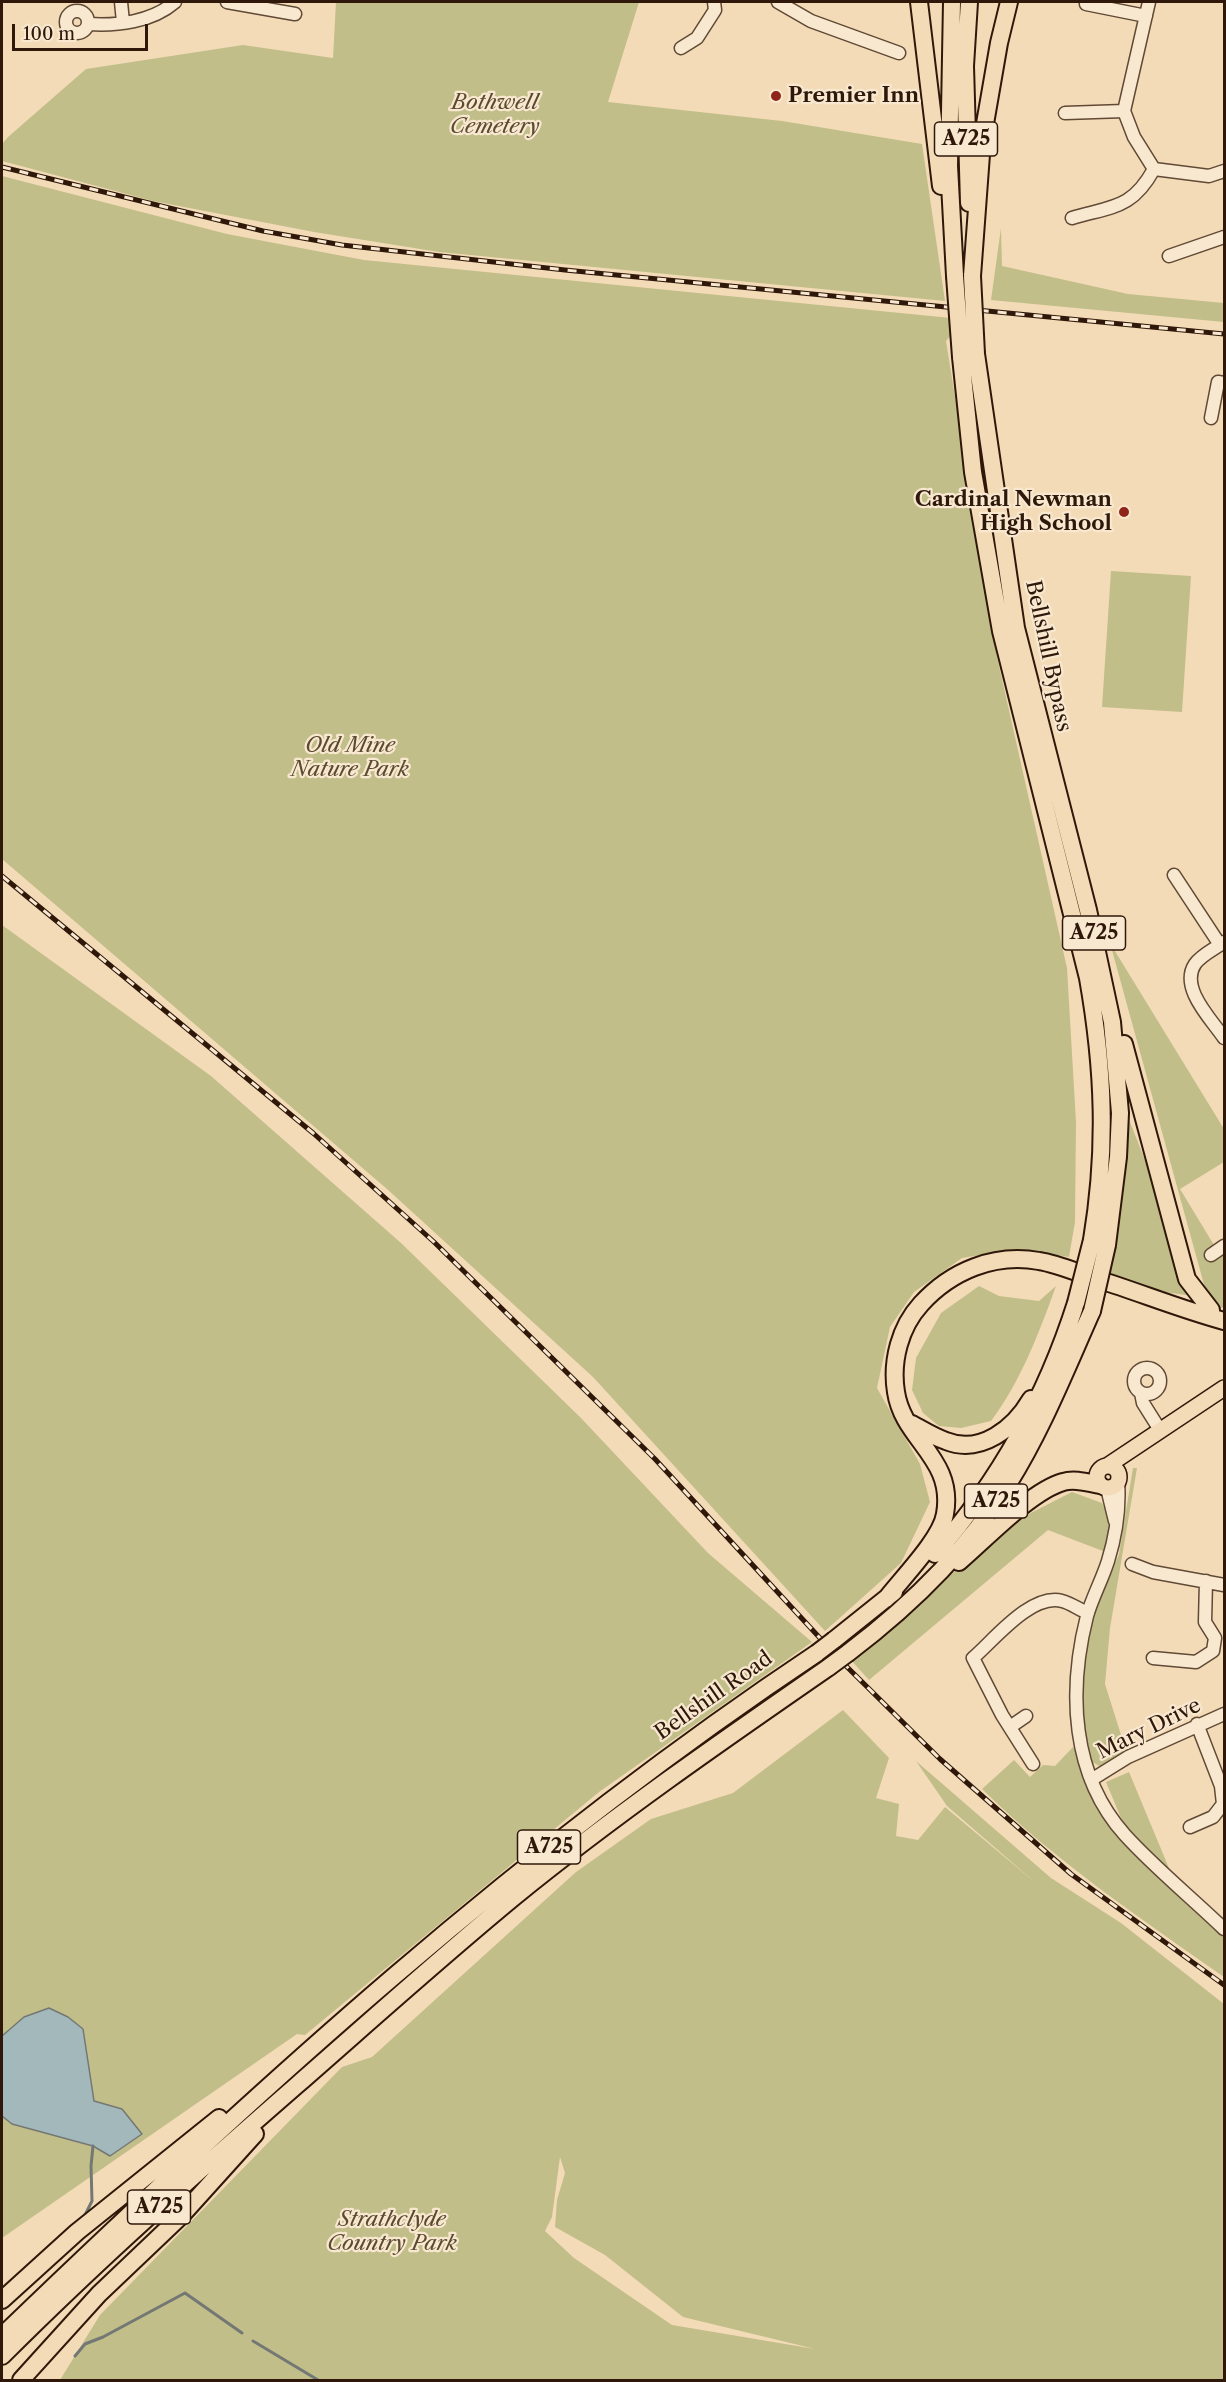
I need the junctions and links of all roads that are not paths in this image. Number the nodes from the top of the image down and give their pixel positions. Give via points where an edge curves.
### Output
1 (122, 2) edge
2 (175, 2) edge
3 (227, 2) edge
4 (714, 2) edge
5 (778, 2) edge
6 (919, 2) edge
7 (952, 2) edge
8 (969, 2) edge
9 (1009, 2) edge
10 (1149, 2) edge
11 (1086, 4) dead end
12 (277, 7) edge
13 (295, 14) dead end
14 (1146, 16) junction
15 (123, 22) junction
16 (88, 24) dead end
17 (681, 48) dead end
18 (899, 53) dead end
19 (1125, 111) junction
20 (1065, 113) dead end
21 (1155, 169) junction
22 (1224, 171) edge
23 (1072, 218) dead end
24 (1224, 237) edge
25 (1169, 256) dead end
26 (960, 274) junction
27 (968, 356) junction
28 (1224, 383) edge
29 (1211, 417) dead end
30 (1174, 875) dead end
31 (1222, 943) edge
32 (1104, 977) junction
33 (1224, 1038) edge
34 (1100, 1242) junction
35 (1224, 1245) edge
36 (1211, 1255) dead end
37 (1076, 1303) joint
38 (1092, 1311) joint
39 (1220, 1314) edge
40 (1064, 1342) junction
41 (1224, 1388) edge
42 (1141, 1393) dead end
43 (908, 1422) junction
44 (1160, 1430) junction
45 (1128, 1452) junction
46 (1111, 1483) junction
47 (1132, 1564) dead end
48 (1206, 1581) junction
49 (1224, 1585) edge
50 (886, 1599) junction
51 (1088, 1613) junction
52 (889, 1622) junction
53 (1153, 1658) dead end
54 (1224, 1714) edge
55 (1026, 1716) dead end
56 (1197, 1724) junction
57 (1010, 1727) junction
58 (1033, 1764) dead end
59 (1091, 1780) junction
60 (1190, 1827) dead end
61 (1224, 1929) edge
62 (296, 2062) junction
63 (321, 2063) junction
64 (2, 2300) edge
65 (2, 2336) edge
66 (2, 2356) edge
67 (21, 2380) edge

1 - 15 street
2 - 15 street via 157,14
3 - 12 street
4 - 17 street via 715,10 697,38
5 - 18 street via 811,21
6 - 26 highway
7 - 26 highway, Bellshill Bypass / A725 via 950,166
8 - 26 highway, Bellshill Bypass / A725
9 - 26 highway
10 - 14 street
11 - 14 street
12 - 13 street
14 - 19 street
15 - 16 street
19 - 20 street
19 - 21 street via 1134,137
21 - 22 street via 1209,176
21 - 23 street via 1135,197
24 - 25 street
26 - 27 highway, Bellshill Bypass / A725, bridge
27 - 32 highway, Bellshill Bypass / A725 via 1016,628
27 - 34 highway, Bellshill Bypass / A725 via 974,472 1001,631 1095,1015 1104,1109
28 - 29 street via 1218,382
30 - 31 street
31 - 33 street via 1195,963 1191,987
32 - 34 highway, Bellshill Bypass / A725 via 1118,1067 1120,1113 1119,1157
32 - 39 highway via 1187,1279
34 - 37 highway, Bellshill Bypass / A725, bridge
34 - 38 highway, Bellshill Bypass / A725, bridge
35 - 36 street
37 - 40 highway, Bellshill Road / A725
38 - 52 highway, Bellshill Road / A725 via 1008,1485 948,1563
39 - 43 highway via 1190,1309 1041,1261 1002,1260 961,1272 935,1289 917,1309 897,1349 896,1395
40 - 43 highway via 1023,1413 989,1440 957,1445
40 - 50 highway, Bellshill Road / A725 via 1030,1420 995,1478 924,1566
41 - 44 main road
42 - 44 street
43 - 50 highway via 943,1475 945,1517 939,1534
44 - 45 main road
45 - 46 main road
45 - 46 main road via 1098,1472 1097,1479
46 - 51 street via 1115,1537
46 - 52 highway via 1063,1482 1022,1507
47 - 48 street via 1153,1572
48 - 49 street
48 - 53 street via 1205,1622 1215,1638 1213,1651 1196,1662
50 - 62 highway, Bellshill Road / A725, bridge via 817,1653 608,1800 505,1882
51 - 57 street via 1063,1601 1037,1603 973,1658
51 - 59 street via 1078,1655 1075,1699 1083,1760
52 - 63 highway, Bellshill Road / A725, bridge via 627,1809 516,1896
54 - 56 street, Mary Drive
55 - 57 street
56 - 59 street, Mary Drive via 1128,1757
56 - 60 street via 1221,1786 1223,1804 1213,1817
57 - 58 street
59 - 61 street via 1125,1835
62 - 64 highway, A725 via 77,2232
62 - 65 highway, A725
63 - 66 highway, A725 via 178,2188
63 - 67 highway, A725 via 181,2216 99,2294

